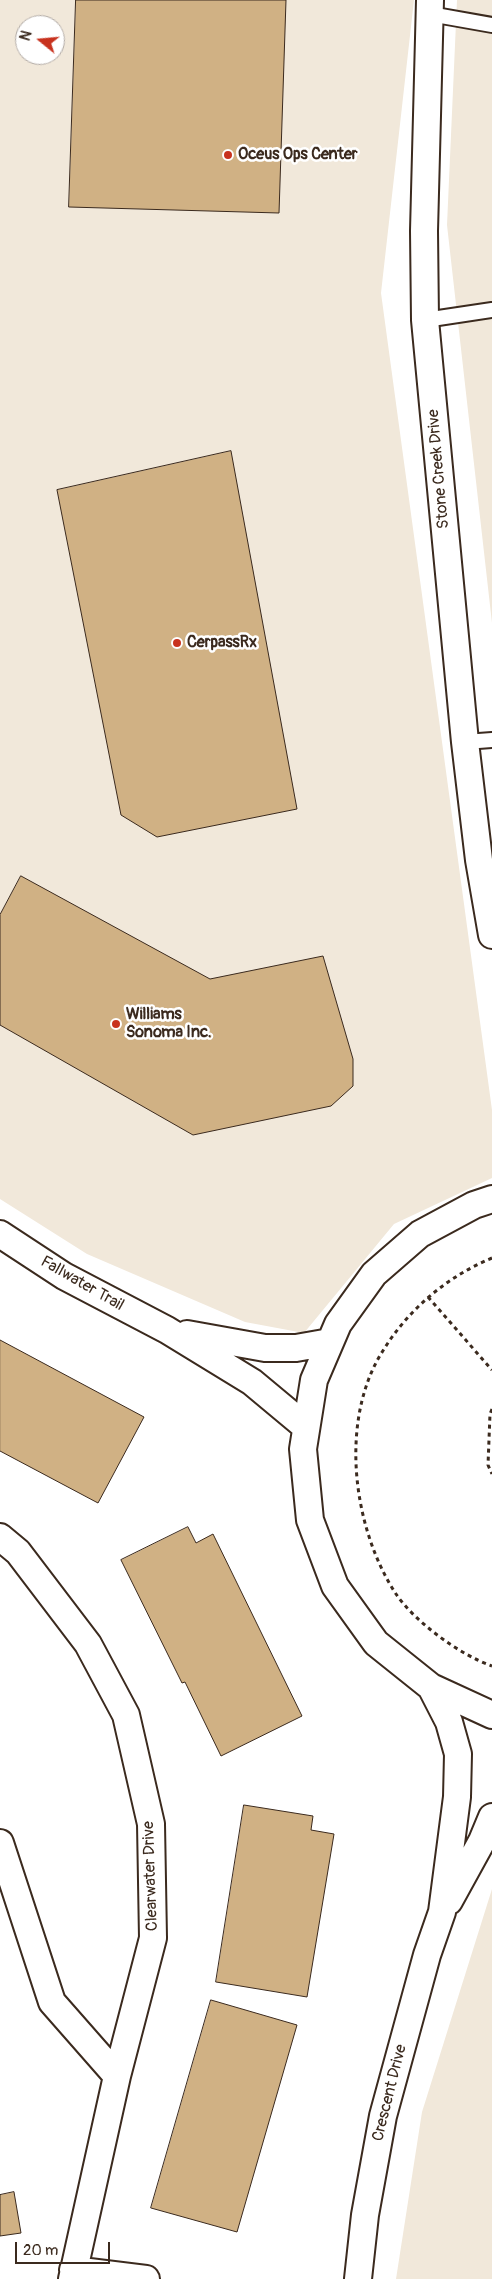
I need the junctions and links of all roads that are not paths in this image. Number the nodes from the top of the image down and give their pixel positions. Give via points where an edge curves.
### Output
1 (430, 7) edge
2 (492, 25) edge
3 (492, 310) edge
4 (425, 320) junction
5 (492, 740) edge
6 (465, 742) junction
7 (492, 935) edge
8 (492, 1199) edge
9 (0, 1234) edge
10 (167, 1330) junction
11 (330, 1342) junction
12 (306, 1427) junction
13 (0, 1537) edge
14 (431, 1688) junction
15 (492, 1715) edge
16 (492, 1817) edge
17 (0, 1843) edge
18 (442, 1912) junction
19 (118, 2076) junction
20 (72, 2274) edge
21 (146, 2279) edge
22 (358, 2279) edge

1 - 2 lane
1 - 4 street, Stone Creek Drive
3 - 4 lane
4 - 6 street, Stone Creek Drive
5 - 6 lane
6 - 7 street, Stone Creek Drive
8 - 11 street via 420,1234 374,1274 338,1324
9 - 10 street, Fallwater Trail via 64,1276
10 - 11 street, Fallwater Trail via 266,1348 296,1348
10 - 12 street, Fallwater Trail via 252,1382
11 - 12 street via 314,1380
12 - 14 street via 303,1450 310,1520 335,1586 376,1643
13 - 19 street, Clearwater Drive via 18,1552 88,1644 126,1715 151,1824 153,1938
14 - 15 street
14 - 18 street, Crescent Drive via 449,1722 458,1754 457,1797
16 - 18 street, Crescent Drive
17 - 19 street via 52,2002
18 - 22 street, Crescent Drive via 383,2116 364,2215
19 - 20 street, Clearwater Drive
20 - 21 street

